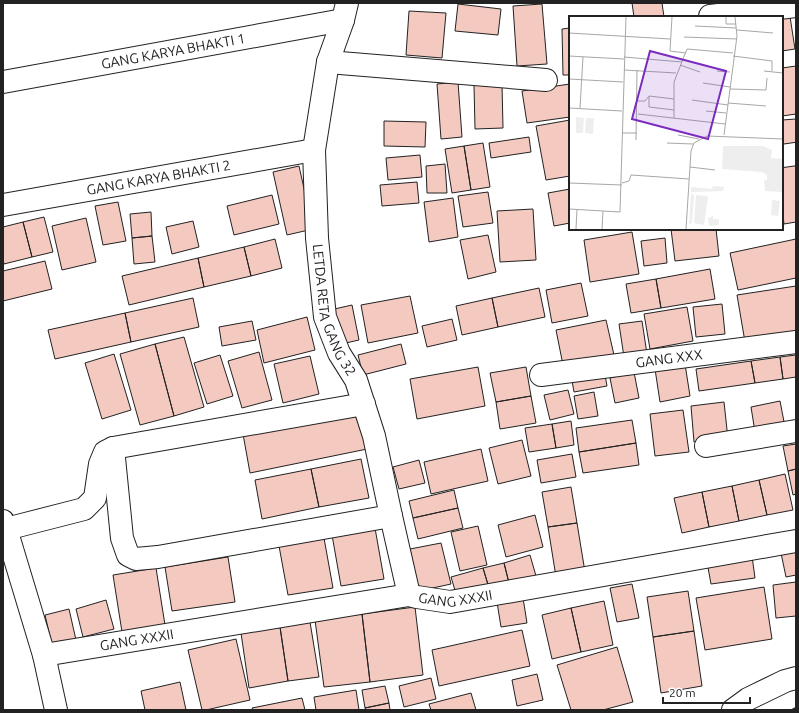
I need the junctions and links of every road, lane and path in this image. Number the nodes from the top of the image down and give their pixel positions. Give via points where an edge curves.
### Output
1 (796, 6) edge
2 (345, 12) edge
3 (710, 16) edge
4 (328, 62) junction
5 (546, 80) dead end
6 (3, 82) edge
7 (314, 150) junction
8 (796, 154) edge
9 (783, 156) edge
10 (3, 205) edge
11 (796, 342) edge
12 (541, 374) dead end
13 (364, 404) junction
14 (796, 430) edge
15 (706, 446) dead end
16 (113, 448) junction
17 (391, 516) junction
18 (5, 525) edge
19 (796, 541) edge
20 (409, 595) junction
21 (44, 655) junction
22 (796, 678) edge
23 (56, 710) edge
24 (733, 710) edge

1 - 3 street
2 - 4 street, LETDA RETA GANG 32
2 - 6 street, GANG KARYA BHAKTI 1
4 - 5 street
4 - 7 street, LETDA RETA GANG 32
7 - 10 street, GANG KARYA BHAKTI 2
7 - 13 street, LETDA RETA GANG 32 via 317,238 325,317 339,353 356,380
8 - 9 street
11 - 12 street, GANG XXX
13 - 16 street
13 - 17 street, LETDA RETA GANG 32 via 374,436
14 - 15 street
16 - 17 street via 122,538 128,555 136,558 158,557
16 - 18 street via 105,452 100,464 95,498 84,508
17 - 20 street, LETDA RETA GANG 32
18 - 21 street
19 - 20 street, GANG XXXII via 450,602
20 - 21 street, GANG XXXII
21 - 23 street
22 - 24 street via 748,698

